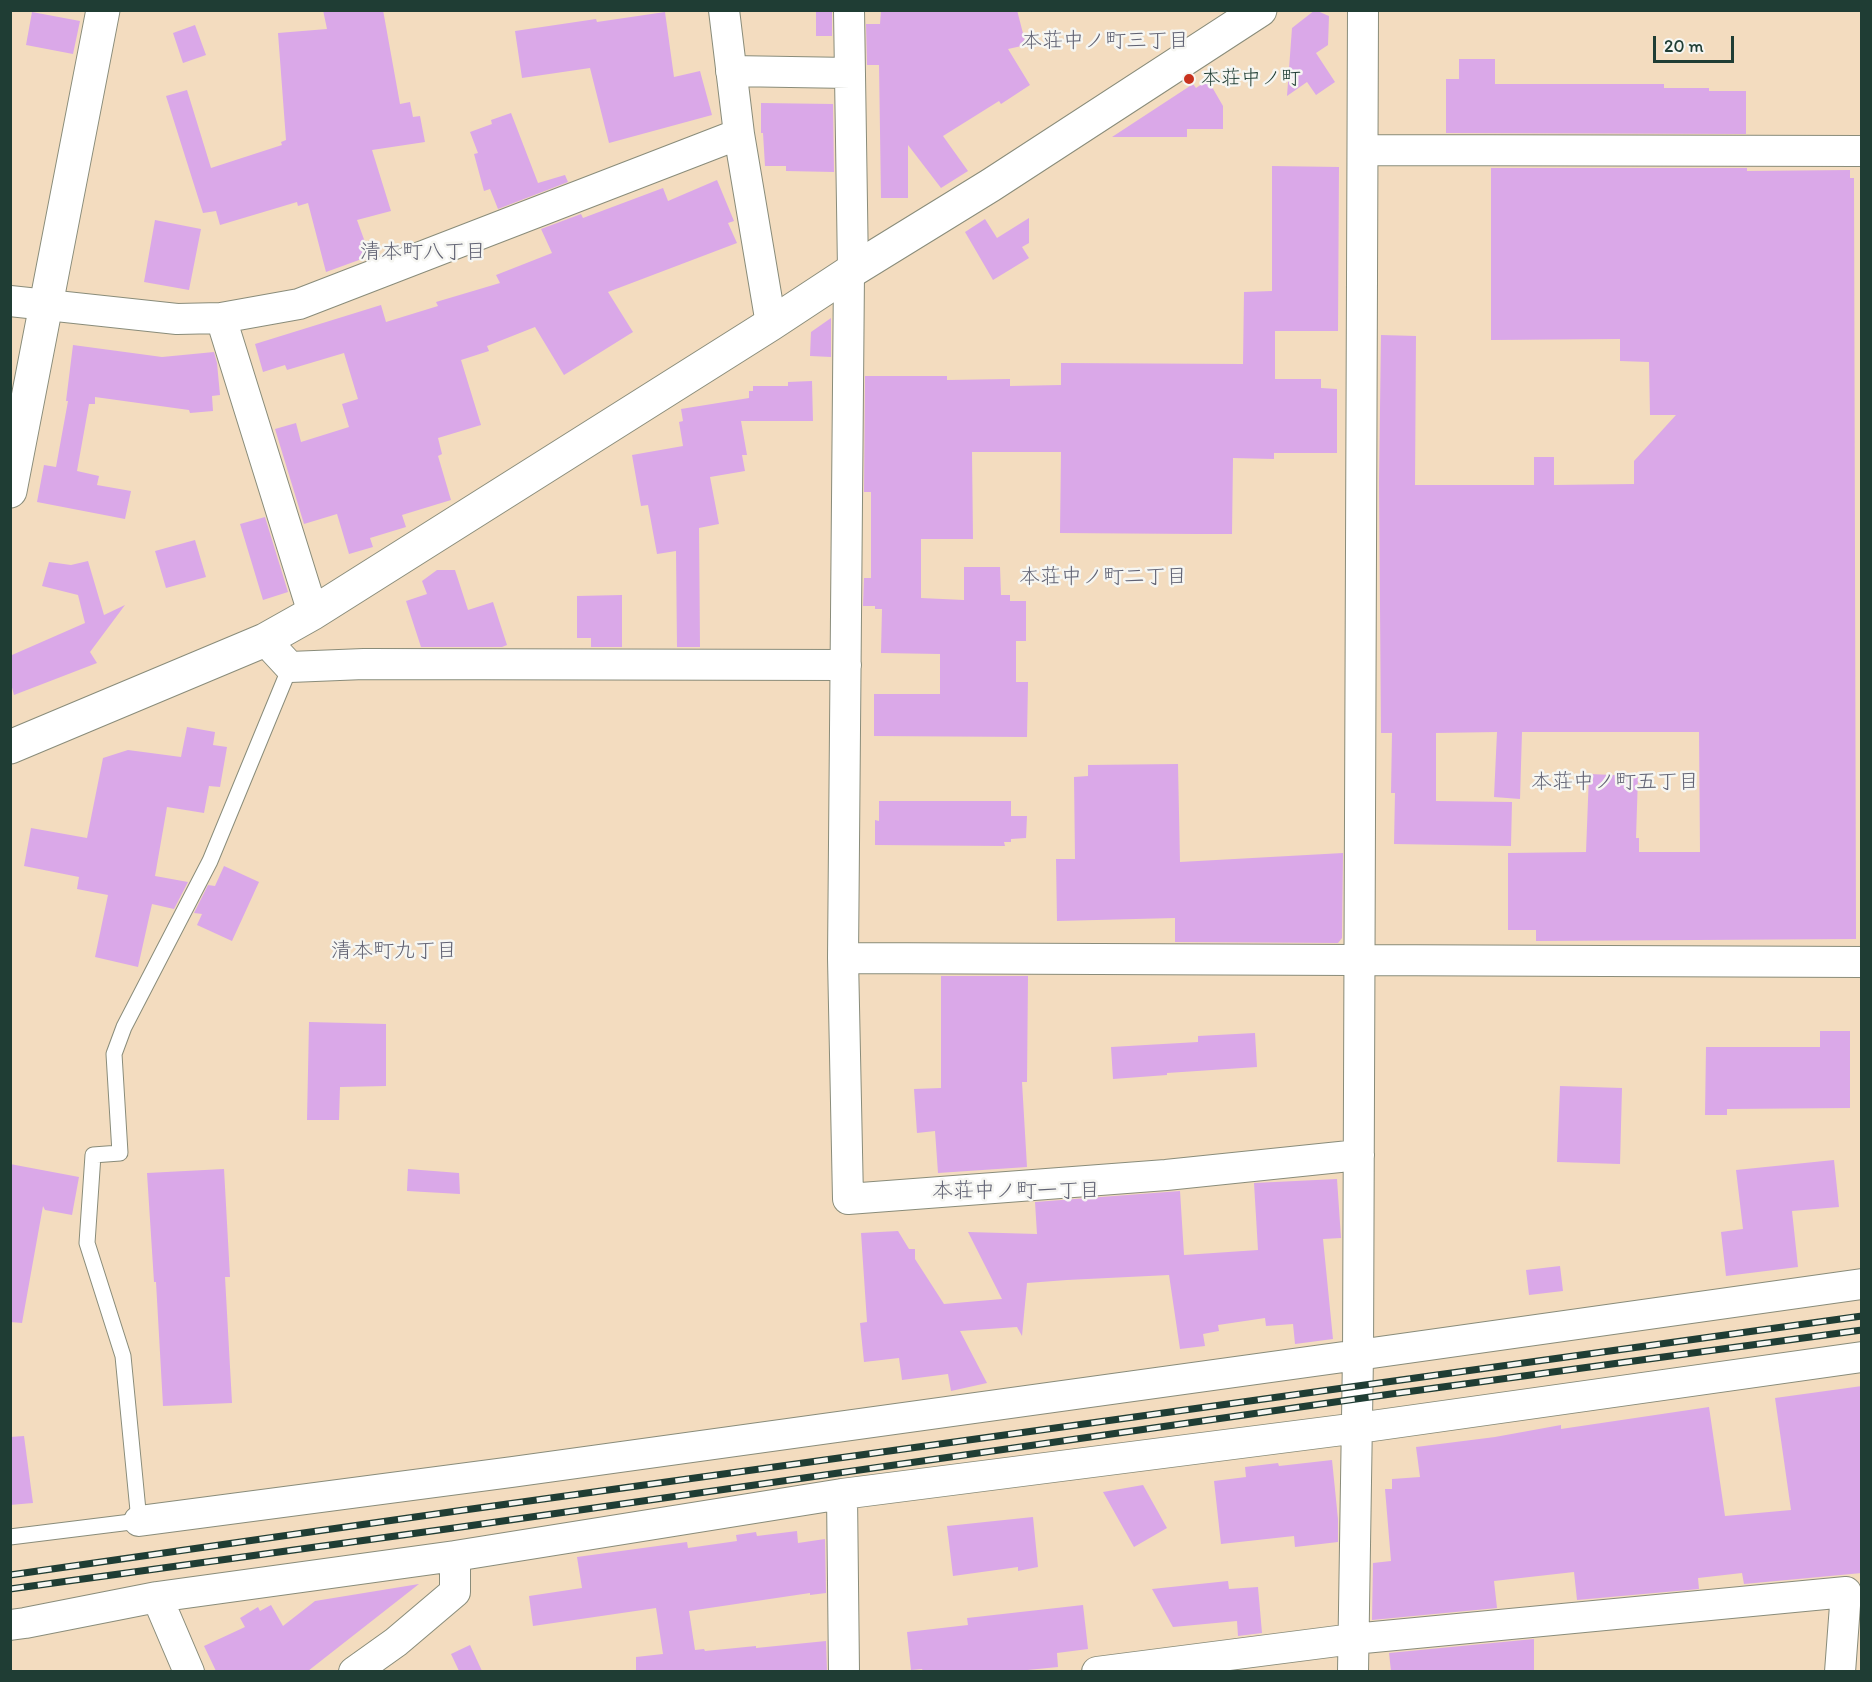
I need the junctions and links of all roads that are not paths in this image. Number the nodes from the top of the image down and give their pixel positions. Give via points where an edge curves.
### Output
1 (103, 10) edge
2 (724, 10) edge
3 (849, 10) edge
4 (1260, 10) edge
5 (1363, 10) edge
6 (731, 71) junction
7 (850, 74) junction
8 (739, 134) junction
9 (1363, 150) junction
10 (1862, 151) edge
11 (851, 271) junction
12 (10, 301) edge
13 (46, 305) junction
14 (220, 318) junction
15 (771, 324) junction
16 (10, 491) edge
17 (313, 613) junction
18 (265, 639) junction
19 (846, 665) junction
20 (290, 667) junction
21 (10, 747) edge
22 (843, 958) junction
23 (1360, 961) junction
24 (1862, 962) edge
25 (1359, 1155) junction
26 (1862, 1284) edge
27 (1358, 1355) junction
28 (1862, 1357) edge
29 (1358, 1428) junction
30 (842, 1494) junction
31 (139, 1521) junction
32 (10, 1537) edge
33 (455, 1556) junction
34 (1854, 1590) edge
35 (157, 1597) junction
36 (10, 1624) edge
37 (1353, 1639) junction
38 (189, 1671) edge
39 (354, 1671) edge
40 (844, 1671) edge
41 (1097, 1671) edge
42 (1353, 1671) edge
43 (1840, 1671) edge

1 - 13 street
2 - 6 street
3 - 7 street
4 - 11 street
5 - 9 street
6 - 7 street
6 - 8 street
7 - 11 street
8 - 14 street via 299,304
8 - 15 street
9 - 10 street
9 - 23 street
11 - 15 street
11 - 19 street
12 - 13 street
13 - 14 street via 177,319
13 - 16 street
14 - 17 street
15 - 17 street
17 - 18 street
18 - 20 street
18 - 21 street
19 - 20 street
19 - 22 street
20 - 31 lane via 210,861 124,1027 114,1054 120,1153 93,1155 87,1243 123,1356
22 - 23 street
22 - 25 street via 848,1199 1154,1176
23 - 24 street
23 - 25 street
25 - 27 street
26 - 27 street
27 - 29 street
27 - 31 street
28 - 29 street
29 - 30 street
29 - 37 street
30 - 33 street
30 - 40 street
31 - 32 lane
33 - 35 street
33 - 39 street via 455,1592 396,1642
34 - 37 street
34 - 43 street
35 - 36 street
35 - 38 street
37 - 41 street
37 - 42 street

